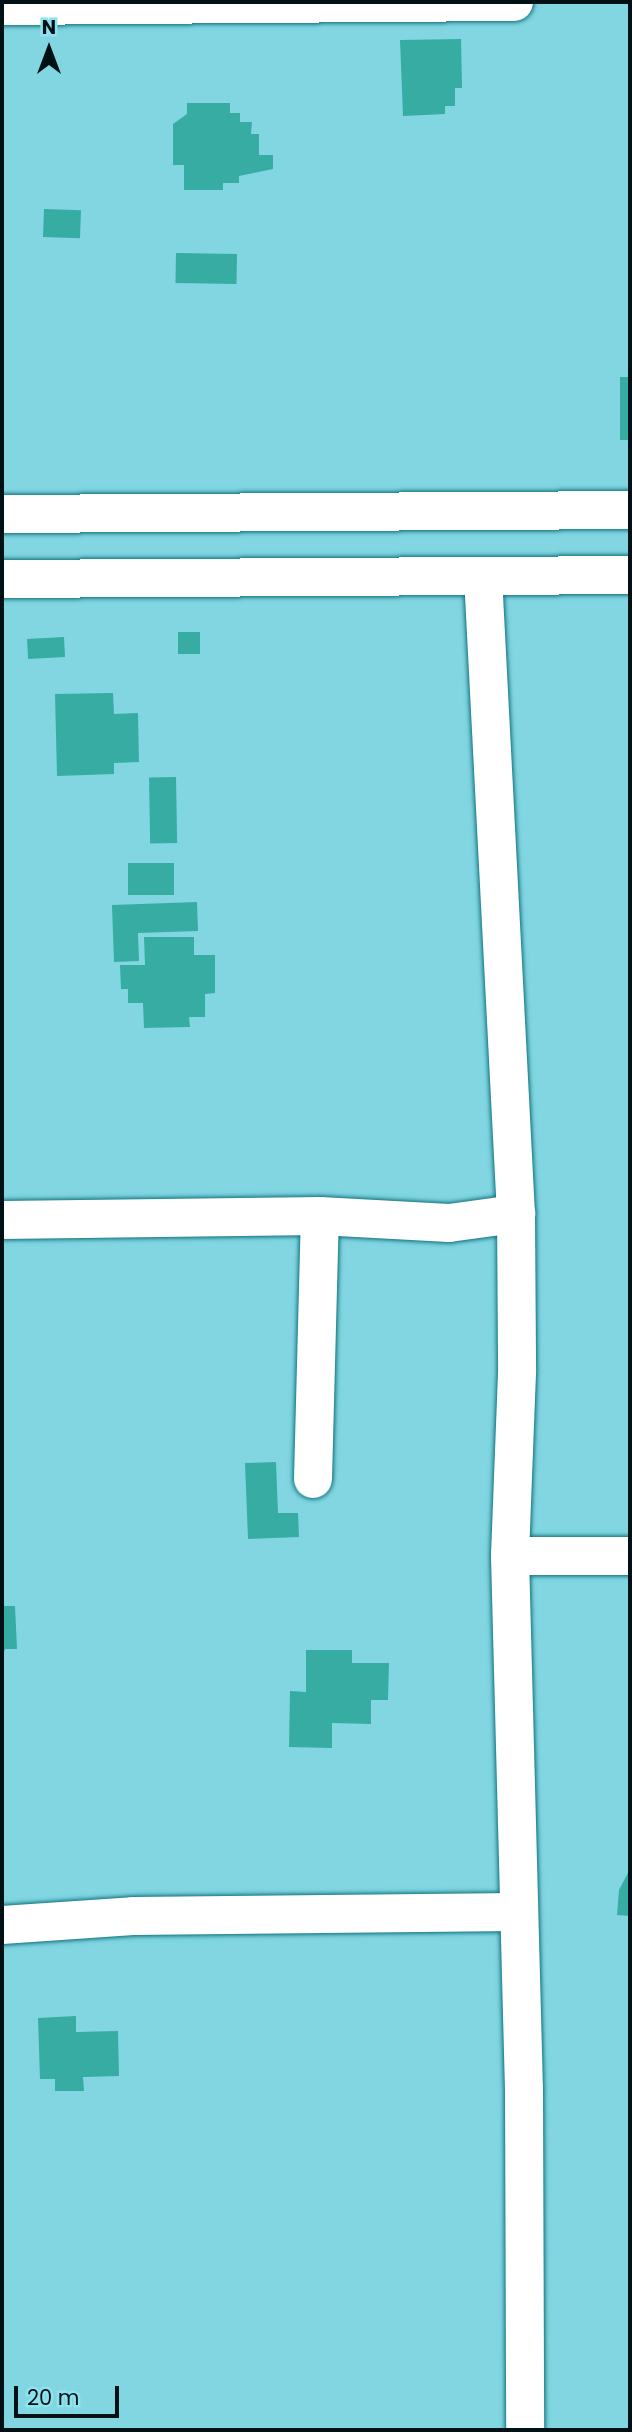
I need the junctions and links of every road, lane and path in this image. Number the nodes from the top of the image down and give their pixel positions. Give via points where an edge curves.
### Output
1 (514, 2) edge
2 (2, 6) edge
3 (630, 510) edge
4 (2, 514) edge
5 (630, 575) edge
6 (483, 576) junction
7 (2, 579) edge
8 (516, 1213) junction
9 (320, 1216) junction
10 (2, 1220) edge
11 (313, 1479) dead end
12 (510, 1556) junction
13 (630, 1556) edge
14 (519, 1912) junction
15 (2, 1925) edge
16 (525, 2430) edge

1 - 2 street
3 - 4 street
5 - 6 street
6 - 7 street
6 - 8 street
8 - 9 street via 449,1223
8 - 12 street via 517,1373
9 - 10 street
9 - 11 street
12 - 13 street
12 - 14 street
14 - 15 street via 133,1916
14 - 16 street

